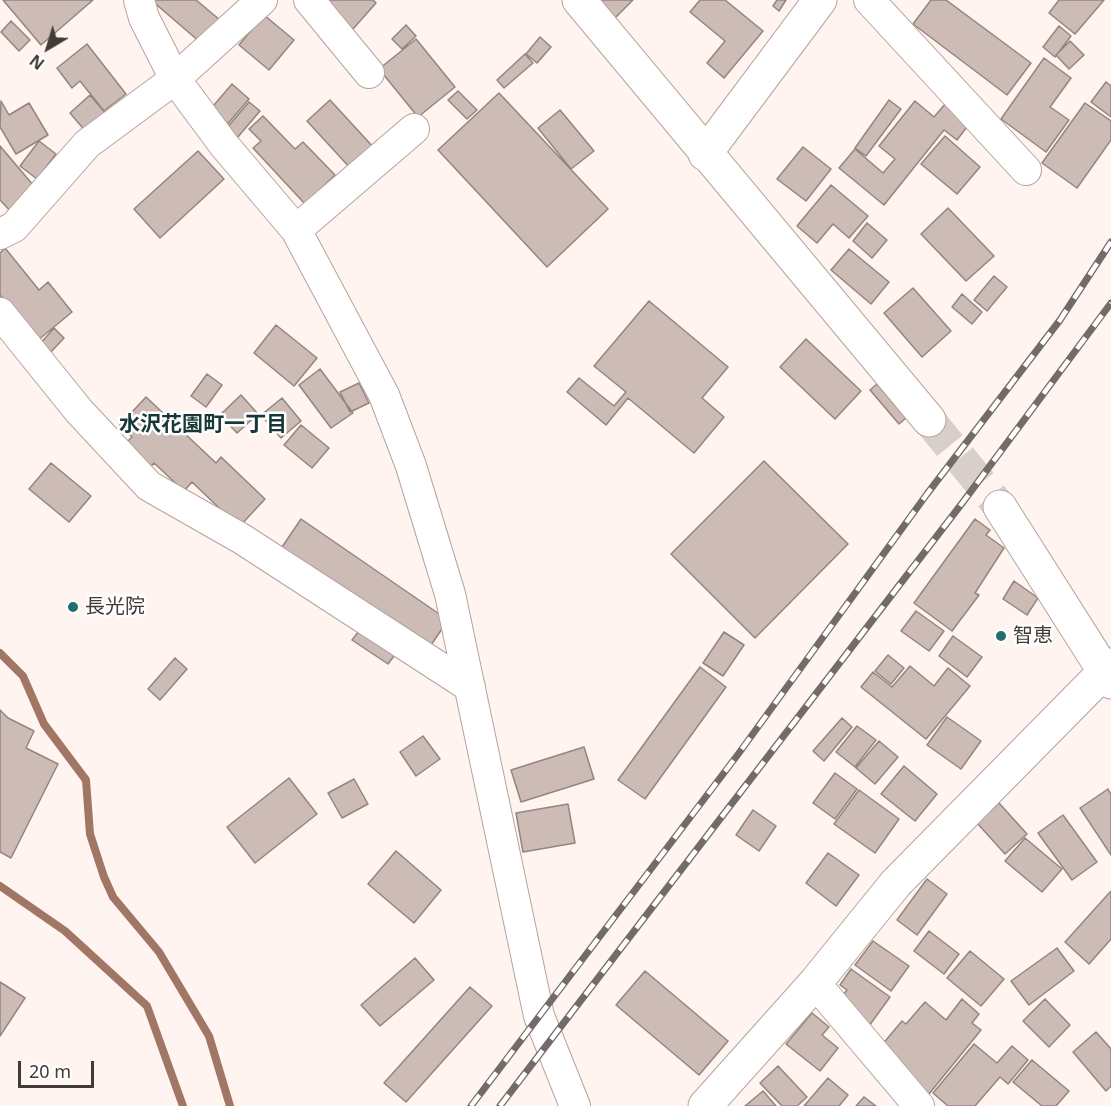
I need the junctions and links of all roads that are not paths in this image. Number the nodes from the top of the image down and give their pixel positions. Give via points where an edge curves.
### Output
1 (139, 0) edge
2 (261, 0) edge
3 (309, 0) edge
4 (579, 0) edge
5 (820, 0) edge
6 (869, 0) edge
7 (369, 73) dead end
8 (176, 79) junction
9 (414, 129) dead end
10 (705, 154) junction
11 (1026, 170) dead end
12 (296, 230) junction
13 (0, 234) edge
14 (0, 313) edge
15 (929, 420) tunnel mouth
16 (1000, 507) tunnel mouth
17 (1109, 673) edge
18 (470, 687) junction
19 (815, 983) junction
20 (575, 1106) edge
21 (705, 1106) edge
22 (920, 1106) edge

1 - 8 street via 144,18
2 - 8 street
3 - 7 street
4 - 10 street
5 - 10 street
6 - 11 street
8 - 12 street via 224,145
8 - 13 street via 87,144 14,227
9 - 12 street
10 - 15 street
12 - 18 street via 388,405 450,594
14 - 18 street via 79,411 149,486 242,539
16 - 17 street
17 - 19 street via 896,883
18 - 20 street via 539,1016
19 - 21 street
19 - 22 street

